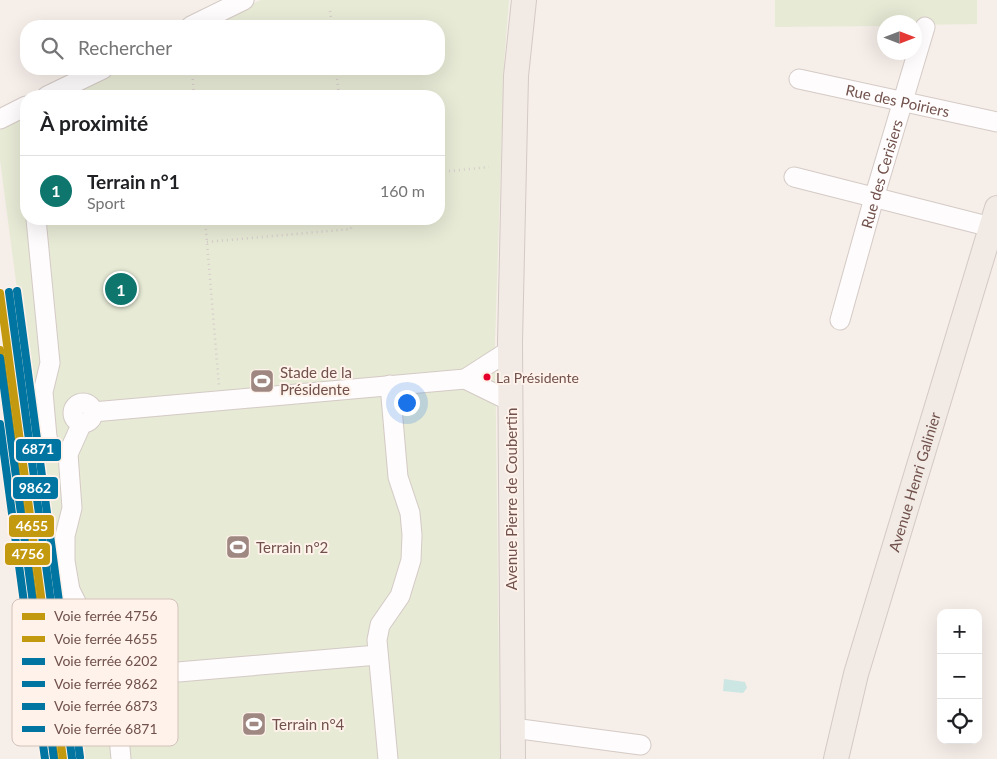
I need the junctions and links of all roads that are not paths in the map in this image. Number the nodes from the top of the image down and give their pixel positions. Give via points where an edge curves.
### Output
1 (244, 0) edge
2 (524, 0) edge
3 (203, 20) edge
4 (925, 28) dead end
5 (91, 75) edge
6 (799, 79) dead end
7 (60, 90) edge
8 (902, 102) junction
9 (20, 109) edge
10 (0, 119) edge
11 (997, 122) edge
12 (794, 177) dead end
13 (874, 198) junction
14 (994, 217) edge
15 (37, 225) edge
16 (840, 320) dead end
17 (510, 350) junction
18 (465, 379) junction
19 (390, 385) junction
20 (510, 401) junction
21 (68, 454) junction
22 (74, 599) edge
23 (378, 654) junction
24 (178, 672) edge
25 (513, 728) junction
26 (641, 745) dead end
27 (120, 746) edge
28 (121, 759) edge
29 (388, 759) edge
30 (513, 759) edge
31 (836, 759) edge

1 - 3 street
2 - 17 main road, Avenue Pierre de Coubertin via 516,76
4 - 8 street, Rue des Cerisiers
5 - 7 street
6 - 8 street, Rue des Poiriers
8 - 11 street, Rue des Poiriers
8 - 13 street, Rue des Cerisiers
9 - 10 street
12 - 13 street
13 - 14 street
13 - 16 street, Rue des Cerisiers
14 - 31 main road, Avenue Henri Galinier via 856,674
15 - 21 street via 50,363 43,392 47,436 55,451
17 - 18 street
17 - 20 main road, Avenue Pierre de Coubertin
18 - 19 street
18 - 20 street
19 - 21 street via 220,400 88,418
19 - 23 street via 398,477 410,513 411,560 400,596 380,625
20 - 25 main road, Avenue Pierre de Coubertin
21 - 22 street via 72,508 65,536 65,561
23 - 24 street
23 - 29 street
25 - 26 street
25 - 30 main road, Avenue Pierre de Coubertin
27 - 28 street

